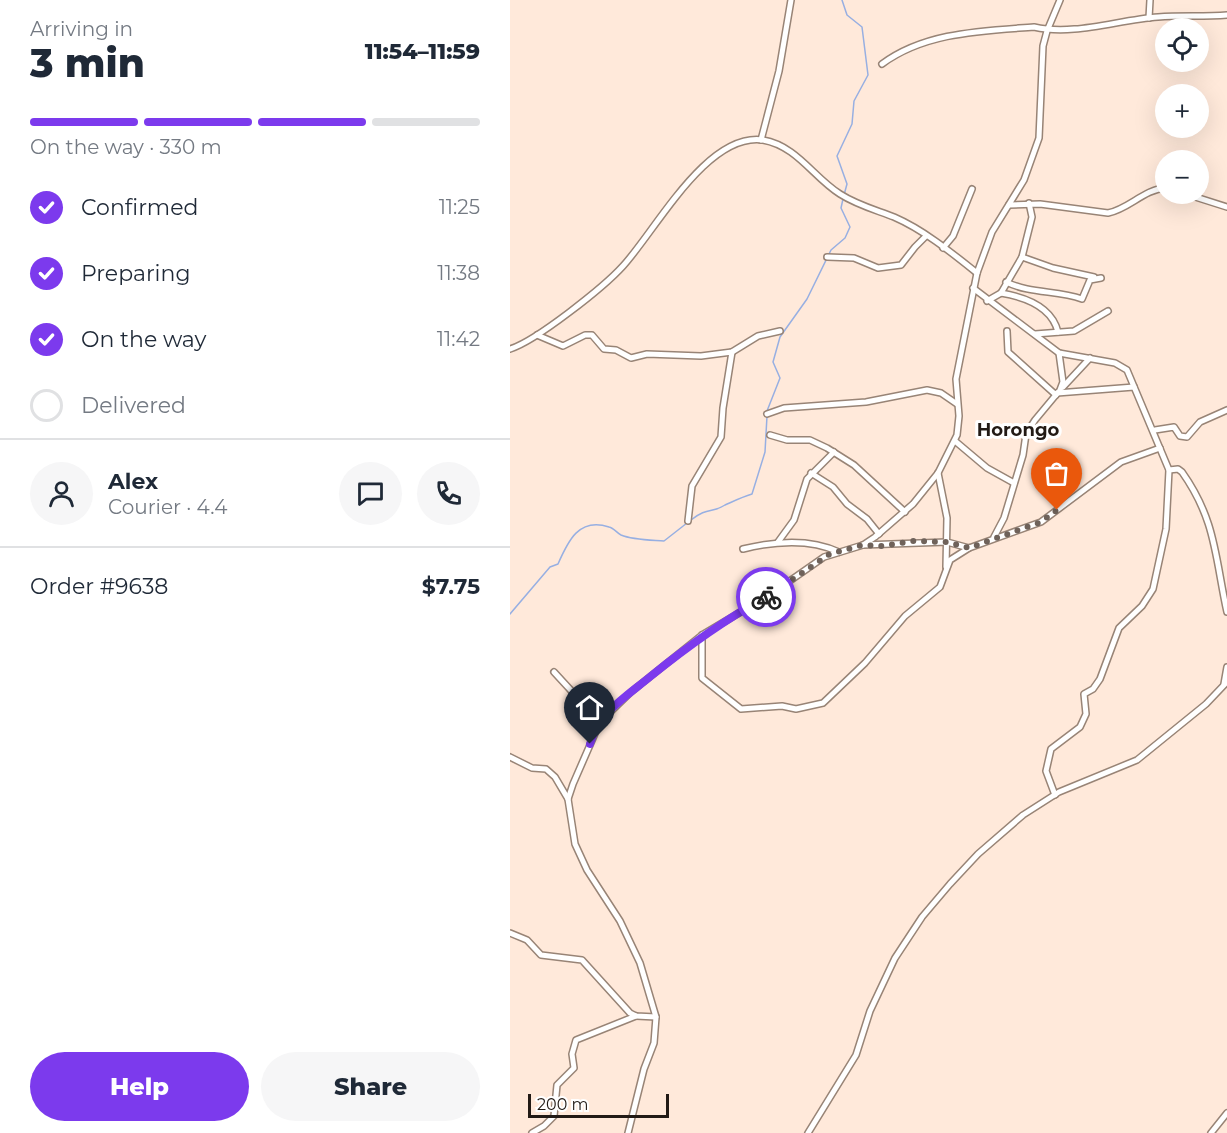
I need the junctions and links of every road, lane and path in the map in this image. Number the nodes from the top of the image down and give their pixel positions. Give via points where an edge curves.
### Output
1 (791, 0) edge
2 (1060, 0) edge
3 (1150, 0) edge
4 (1227, 15) edge
5 (1149, 18) junction
6 (1047, 31) junction
7 (882, 64) dead end
8 (761, 140) junction
9 (972, 189) dead end
10 (1155, 190) edge
11 (1209, 201) edge
12 (1029, 203) junction
13 (1009, 204) junction
14 (1227, 207) edge
15 (926, 236) junction
16 (943, 248) junction
17 (827, 257) dead end
18 (1022, 257) junction
19 (977, 273) junction
20 (1006, 282) junction
21 (973, 288) junction
22 (1001, 293) junction
23 (987, 301) junction
24 (1108, 311) dead end
25 (780, 331) dead end
26 (1007, 331) dead end
27 (1058, 332) junction
28 (1035, 334) junction
29 (537, 335) junction
30 (510, 349) edge
31 (732, 352) junction
32 (1059, 352) junction
33 (1090, 358) junction
34 (1134, 387) junction
35 (1058, 393) junction
36 (957, 404) junction
37 (1227, 410) edge
38 (767, 414) dead end
39 (1155, 430) junction
40 (770, 435) dead end
41 (955, 441) junction
42 (1160, 448) junction
43 (834, 452) junction
44 (1169, 470) junction
45 (811, 473) junction
46 (938, 473) junction
47 (1014, 483) junction
48 (905, 512) junction
49 (688, 521) dead end
50 (879, 534) junction
51 (994, 537) junction
52 (778, 542) junction
53 (947, 542) junction
54 (863, 545) junction
55 (969, 548) junction
56 (743, 549) dead end
57 (839, 552) junction
58 (946, 569) junction
59 (1227, 612) edge
60 (702, 635) junction
61 (1227, 667) edge
62 (554, 672) dead end
63 (1226, 684) edge
64 (600, 722) junction
65 (510, 757) edge
66 (1055, 795) junction
67 (568, 799) junction
68 (510, 933) edge
69 (636, 1016) junction
70 (656, 1017) junction
71 (1227, 1113) edge
72 (532, 1133) edge
73 (628, 1133) edge
74 (808, 1133) edge
75 (1211, 1133) edge

1 - 8 street via 779,71
2 - 6 street
3 - 5 street
4 - 5 street
5 - 6 street
6 - 7 street via 1034,27 949,36 906,49
6 - 13 street via 1039,138 1024,180
8 - 15 street via 794,153 839,194
8 - 29 street via 730,146 711,160 622,267
9 - 16 street via 953,236
10 - 12 street via 1108,213
11 - 14 street
12 - 13 street
12 - 18 street via 1032,217
13 - 19 street via 992,232
15 - 16 street
15 - 17 street via 901,266 878,268 854,258
16 - 19 street
18 - 20 street
18 - 20 street via 1097,277 1082,299 1023,289
19 - 21 street
20 - 22 street
21 - 23 street
21 - 36 street via 956,379
22 - 23 street
22 - 27 street via 1038,305 1053,318
23 - 28 street
24 - 27 street via 1081,328
25 - 31 street via 758,336
26 - 35 street via 1008,352
27 - 28 street
28 - 32 street
29 - 30 street
29 - 31 street via 563,346 592,335 604,349 631,358 647,354 701,356
31 - 49 street via 721,437 692,486
32 - 33 street
32 - 35 street via 1064,380
33 - 34 street via 1125,368
33 - 35 street
34 - 35 street
34 - 39 street
35 - 47 street via 1030,426
36 - 38 street via 941,393 927,390 866,402 779,409
36 - 41 street
37 - 39 street via 1200,422 1187,437 1180,436 1174,427
39 - 42 street
40 - 43 street via 810,440
41 - 46 street
41 - 47 street via 992,472
42 - 44 street
42 - 51 street via 1121,462 1041,522
43 - 45 street
43 - 48 street
44 - 59 street via 1181,470 1204,508 1214,538
44 - 66 street via 1166,529 1155,583 1147,600 1119,628 1100,679 1084,694 1086,714 1080,727 1052,746 1046,771
45 - 50 street via 832,487
45 - 52 street via 794,520
46 - 48 street
46 - 53 street via 948,518
47 - 51 street
48 - 50 street
50 - 54 street
51 - 55 street
52 - 56 street
52 - 57 street via 825,545
53 - 54 street
53 - 55 street
53 - 58 street
54 - 57 street
55 - 58 street via 954,556
57 - 60 street via 824,556 771,594
58 - 60 street via 940,587 905,616 823,704 796,709 739,708 702,678
60 - 64 street
61 - 63 street
62 - 64 street
63 - 66 street via 1137,760
64 - 67 street
65 - 67 street via 532,768 546,769
66 - 74 street via 996,837 922,917 895,958 870,1011 856,1055
67 - 70 street via 575,844 640,963
68 - 69 street via 527,940 541,955 582,960 626,1010
69 - 70 street
69 - 72 street via 576,1040 574,1068 557,1084 554,1116
70 - 73 street via 654,1043
71 - 75 street

